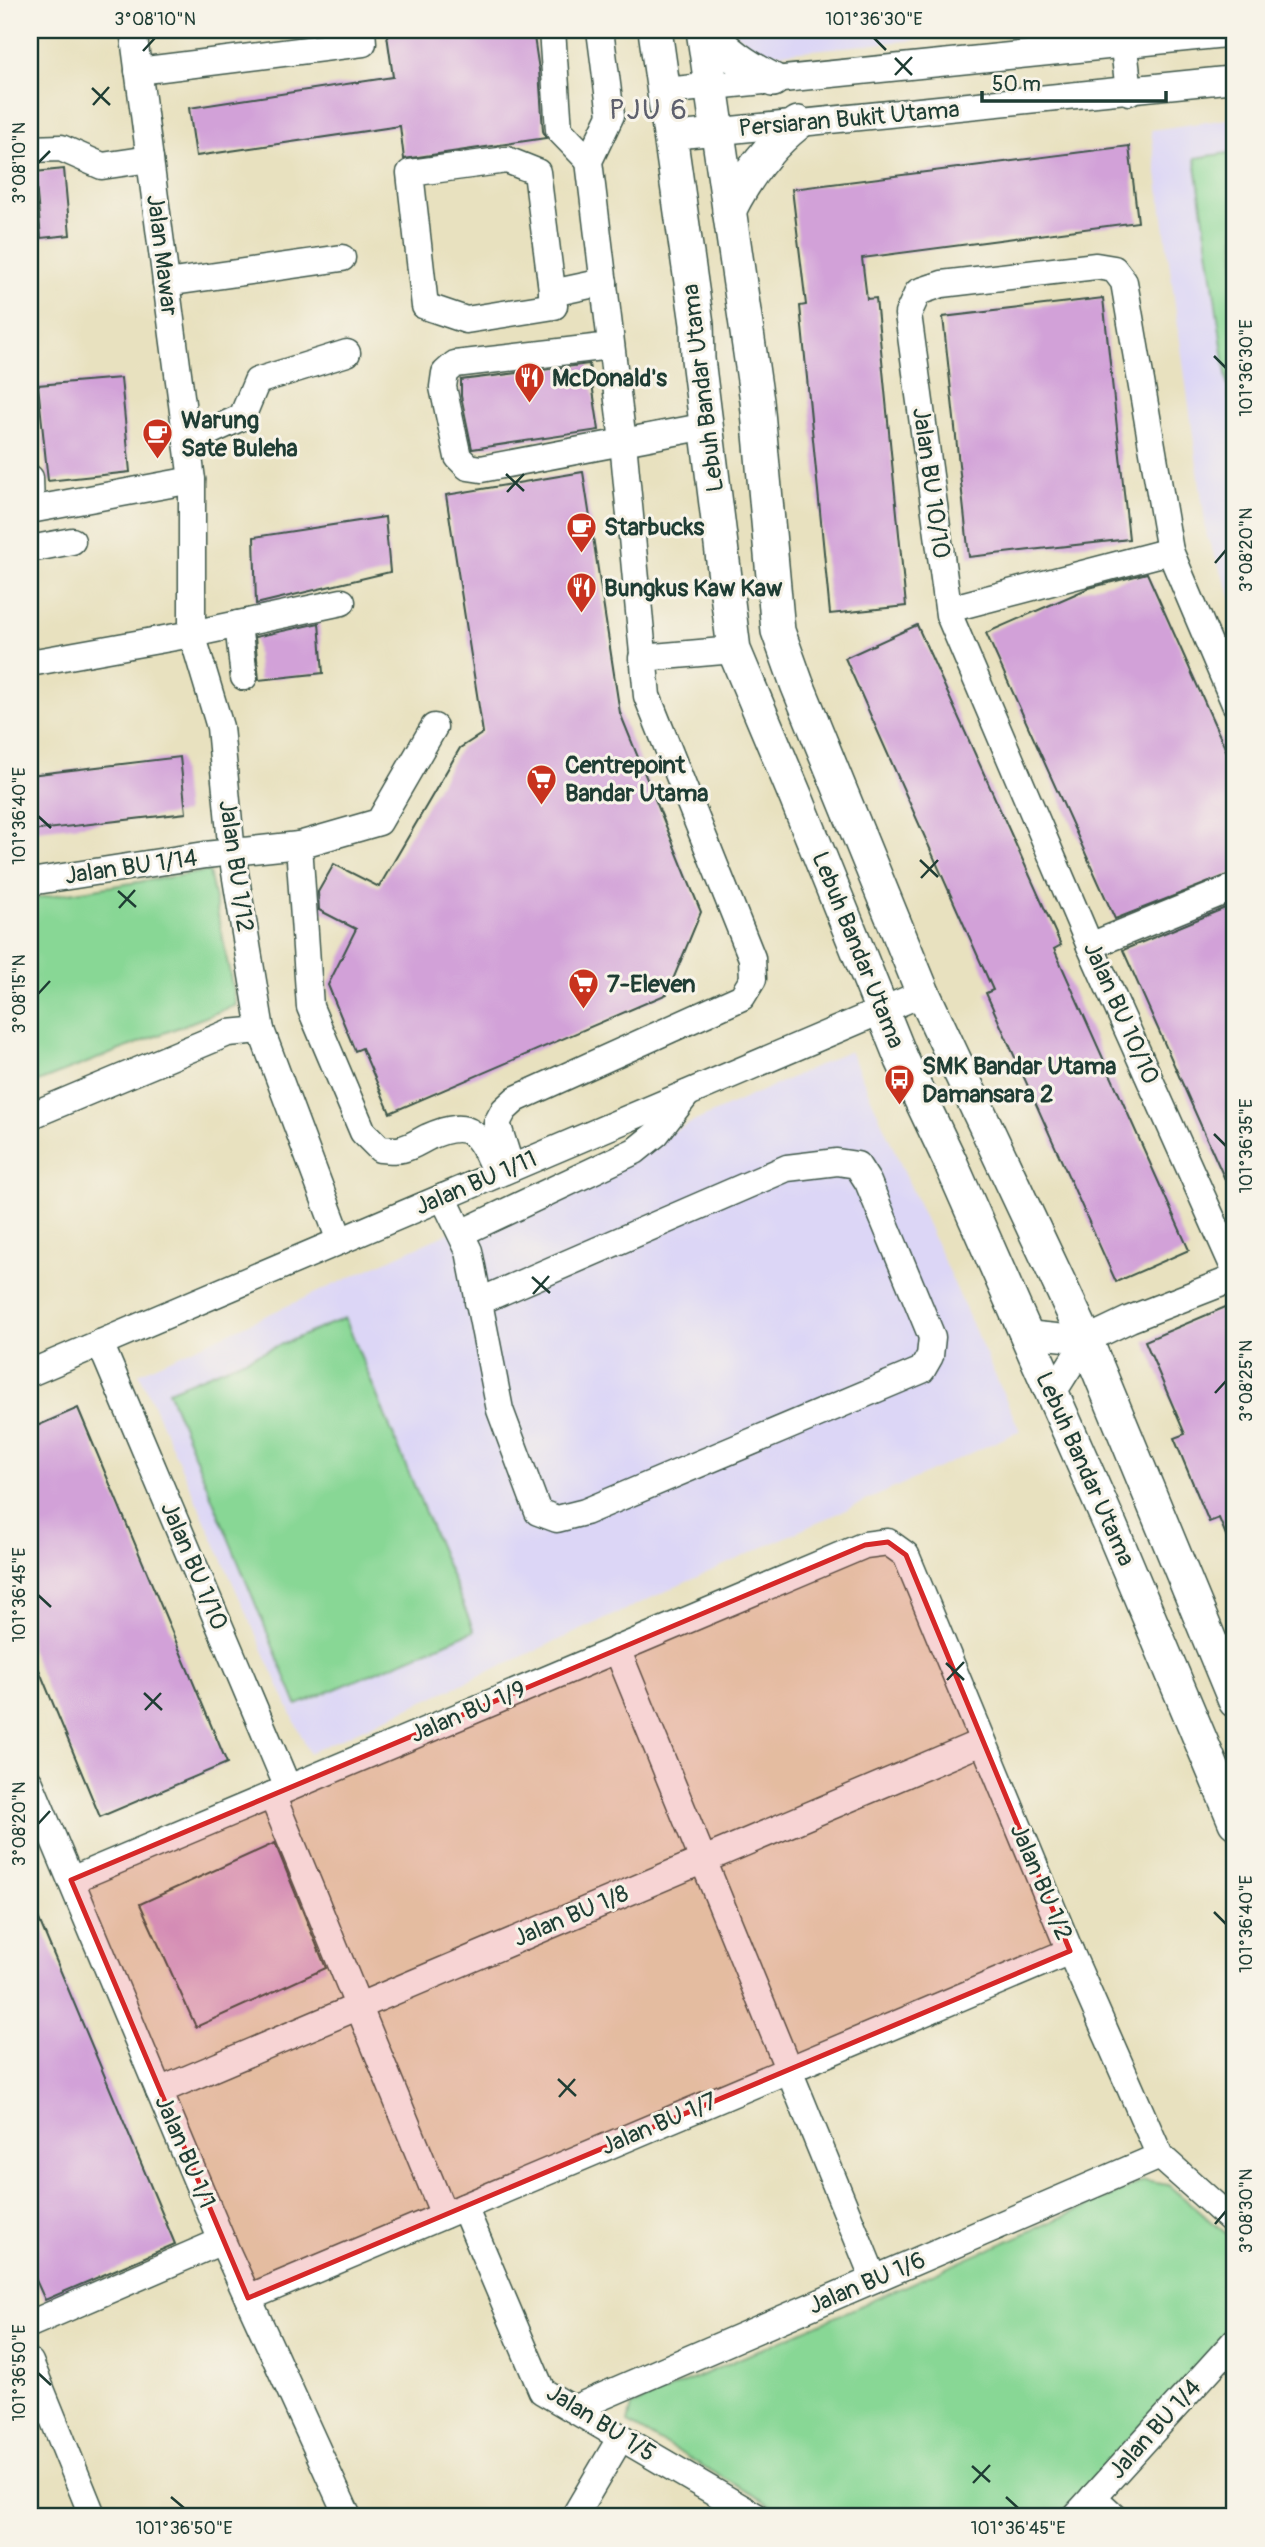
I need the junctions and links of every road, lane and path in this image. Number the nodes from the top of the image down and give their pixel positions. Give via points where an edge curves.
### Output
1 (133, 30) edge
2 (362, 30) edge
3 (552, 30) edge
4 (600, 30) edge
5 (655, 30) edge
6 (706, 30) edge
7 (1235, 33) edge
8 (1130, 37) edge
9 (138, 71) junction
10 (1235, 79) edge
11 (773, 80) junction
12 (711, 86) junction
13 (665, 91) junction
14 (1129, 92) junction
15 (798, 123) junction
16 (717, 131) junction
17 (671, 136) junction
18 (30, 149) edge
19 (150, 159) junction
20 (589, 161) junction
21 (729, 211) junction
22 (342, 258) dead end
23 (604, 282) junction
24 (166, 283) junction
25 (552, 293) junction
26 (611, 346) junction
27 (347, 353) dead end
28 (707, 426) junction
29 (187, 442) junction
30 (623, 442) junction
31 (30, 478) edge
32 (192, 481) junction
33 (31, 510) edge
34 (72, 541) dead end
35 (30, 549) edge
36 (1170, 551) junction
37 (342, 601) dead end
38 (948, 609) junction
39 (238, 624) junction
40 (192, 634) junction
41 (734, 650) junction
42 (642, 658) junction
43 (30, 663) edge
44 (244, 677) dead end
45 (1235, 704) edge
46 (434, 727) dead end
47 (299, 845) junction
48 (232, 854) junction
49 (30, 881) edge
50 (1235, 887) edge
51 (1090, 946) junction
52 (923, 993) junction
53 (881, 1011) junction
54 (261, 1030) junction
55 (689, 1093) junction
56 (30, 1116) edge
57 (504, 1171) junction
58 (443, 1197) junction
59 (461, 1233) junction
60 (340, 1241) junction
61 (1235, 1270) edge
62 (1235, 1278) edge
63 (478, 1302) junction
64 (1026, 1334) junction
65 (1086, 1340) junction
66 (100, 1343) junction
67 (30, 1373) edge
68 (1052, 1394) junction
69 (864, 1545) joint
70 (617, 1649) junction
71 (1235, 1701) edge
72 (982, 1742) junction
73 (30, 1783) edge
74 (280, 1792) junction
75 (1235, 1822) edge
76 (703, 1860) junction
77 (71, 1880) junction
78 (1070, 1951) junction
79 (359, 2007) junction
80 (789, 2070) junction
81 (159, 2091) junction
82 (1160, 2156) junction
83 (454, 2211) junction
84 (1235, 2224) edge
85 (222, 2241) junction
86 (874, 2279) junction
87 (248, 2298) junction
88 (30, 2324) edge
89 (1235, 2341) edge
90 (30, 2362) edge
91 (573, 2409) junction
92 (621, 2438) junction
93 (1093, 2497) junction
94 (93, 2517) edge
95 (348, 2517) edge
96 (574, 2517) edge
97 (757, 2517) edge
98 (1075, 2517) edge
99 (1115, 2517) edge

1 - 9 street, Jalan Mawar
2 - 9 street via 363,43
3 - 20 street via 559,130
4 - 20 street via 611,115
5 - 13 main road, Lebuh Bandar Utama
6 - 11 main road via 719,45
6 - 12 main road, Lebuh Bandar Utama
7 - 8 street, Persiaran Bukit Utama
8 - 11 street, Persiaran Bukit Utama
8 - 14 street
9 - 19 street, Jalan Mawar
10 - 14 street, Persiaran Bukit Utama
11 - 12 street, Persiaran Bukit Utama
12 - 13 street, Persiaran Bukit Utama
12 - 16 main road, Lebuh Bandar Utama
13 - 17 main road, Lebuh Bandar Utama
14 - 15 street, Persiaran Bukit Utama
15 - 16 street, Persiaran Bukit Utama
15 - 21 main road via 774,142
16 - 17 street, Persiaran Bukit Utama
16 - 21 main road, Lebuh Bandar Utama
17 - 28 main road, Lebuh Bandar Utama
18 - 19 street via 61,148 102,166
19 - 24 street, Jalan Mawar
20 - 23 street
21 - 52 main road, Lebuh Bandar Utama via 757,401 778,631
22 - 24 street
23 - 25 street
23 - 26 street
24 - 29 street, Jalan Mawar
25 - 25 street via 554,306 466,320 425,306 410,173 507,160 537,173
26 - 30 street
26 - 30 street via 455,365 445,373 443,387 458,457 468,467 481,469
27 - 29 street via 257,381 242,417
28 - 30 street
28 - 41 main road, Lebuh Bandar Utama
29 - 32 street, Jalan Mawar
30 - 42 street
31 - 33 street
32 - 33 street
32 - 40 street, Jalan BU 1/12
34 - 35 street
36 - 38 street
36 - 38 street, Jalan BU 10/10 via 1124,282 1114,270 1096,266 942,284 918,292 908,314
36 - 45 street, Jalan BU 10/10
37 - 39 street
38 - 51 street, Jalan BU 10/10
39 - 40 street
39 - 44 street
40 - 43 street
40 - 48 street, Jalan BU 1/12 via 220,727
41 - 42 street
41 - 53 main road, Lebuh Bandar Utama
42 - 57 street via 646,696 752,958 753,979 742,997 516,1099 497,1123
46 - 47 street, Jalan BU 1/14 via 379,822
47 - 48 street, Jalan BU 1/14
47 - 57 street via 310,1007 363,1132 380,1149 401,1150 447,1128 464,1128 476,1135
48 - 49 street, Jalan BU 1/14
48 - 54 street, Jalan BU 1/12
50 - 51 street
51 - 61 street, Jalan BU 10/10
52 - 53 street, Jalan BU 1/11
52 - 65 main road, Lebuh Bandar Utama
53 - 55 street, Jalan BU 1/11
53 - 64 main road, Lebuh Bandar Utama
54 - 56 street via 228,1033
54 - 60 street, Jalan BU 1/12
55 - 57 street, Jalan BU 1/11
55 - 59 street via 656,1134 635,1151
57 - 58 street, Jalan BU 1/11
58 - 59 street
58 - 60 street, Jalan BU 1/11
59 - 63 street
60 - 66 street, Jalan BU 1/11
62 - 65 street
63 - 63 street via 500,1410 538,1512 557,1518 585,1512 922,1370 930,1356 932,1337 868,1182 857,1165 836,1161 787,1168
64 - 65 street
64 - 68 main road, Lebuh Bandar Utama
65 - 68 street
65 - 71 main road, Lebuh Bandar Utama
66 - 67 street, Jalan BU 1/11
66 - 74 street, Jalan BU 1/10
68 - 75 main road, Lebuh Bandar Utama
69 - 70 street, Jalan BU 1/9
69 - 72 street, Jalan BU 1/2 via 888,1542 906,1555
70 - 74 street, Jalan BU 1/9
70 - 76 street
72 - 76 street, Jalan BU 1/8
72 - 78 street, Jalan BU 1/2
73 - 77 street, Jalan BU 1/1
74 - 77 street, Jalan BU 1/9
74 - 79 street, Jalan BU 1/10
76 - 79 street, Jalan BU 1/8
76 - 80 street
77 - 81 street, Jalan BU 1/1
78 - 80 street, Jalan BU 1/7
78 - 82 street, Jalan BU 1/2
79 - 81 street, Jalan BU 1/8
79 - 83 street, Jalan BU 1/5
80 - 83 street, Jalan BU 1/7
80 - 86 street
81 - 85 street, Jalan BU 1/1
82 - 84 street, Jalan BU 1/2
82 - 86 street, Jalan BU 1/6
83 - 87 street, Jalan BU 1/7
83 - 91 street, Jalan BU 1/5 via 542,2391
85 - 87 street, Jalan BU 1/1
85 - 88 street
86 - 91 street, Jalan BU 1/6
87 - 95 street, Jalan BU 1/1
89 - 93 street, Jalan BU 1/4
90 - 94 street
91 - 92 street, Jalan BU 1/5
92 - 96 street
92 - 97 street, Jalan BU 1/5
93 - 98 street, Jalan BU 1/4
93 - 99 street

